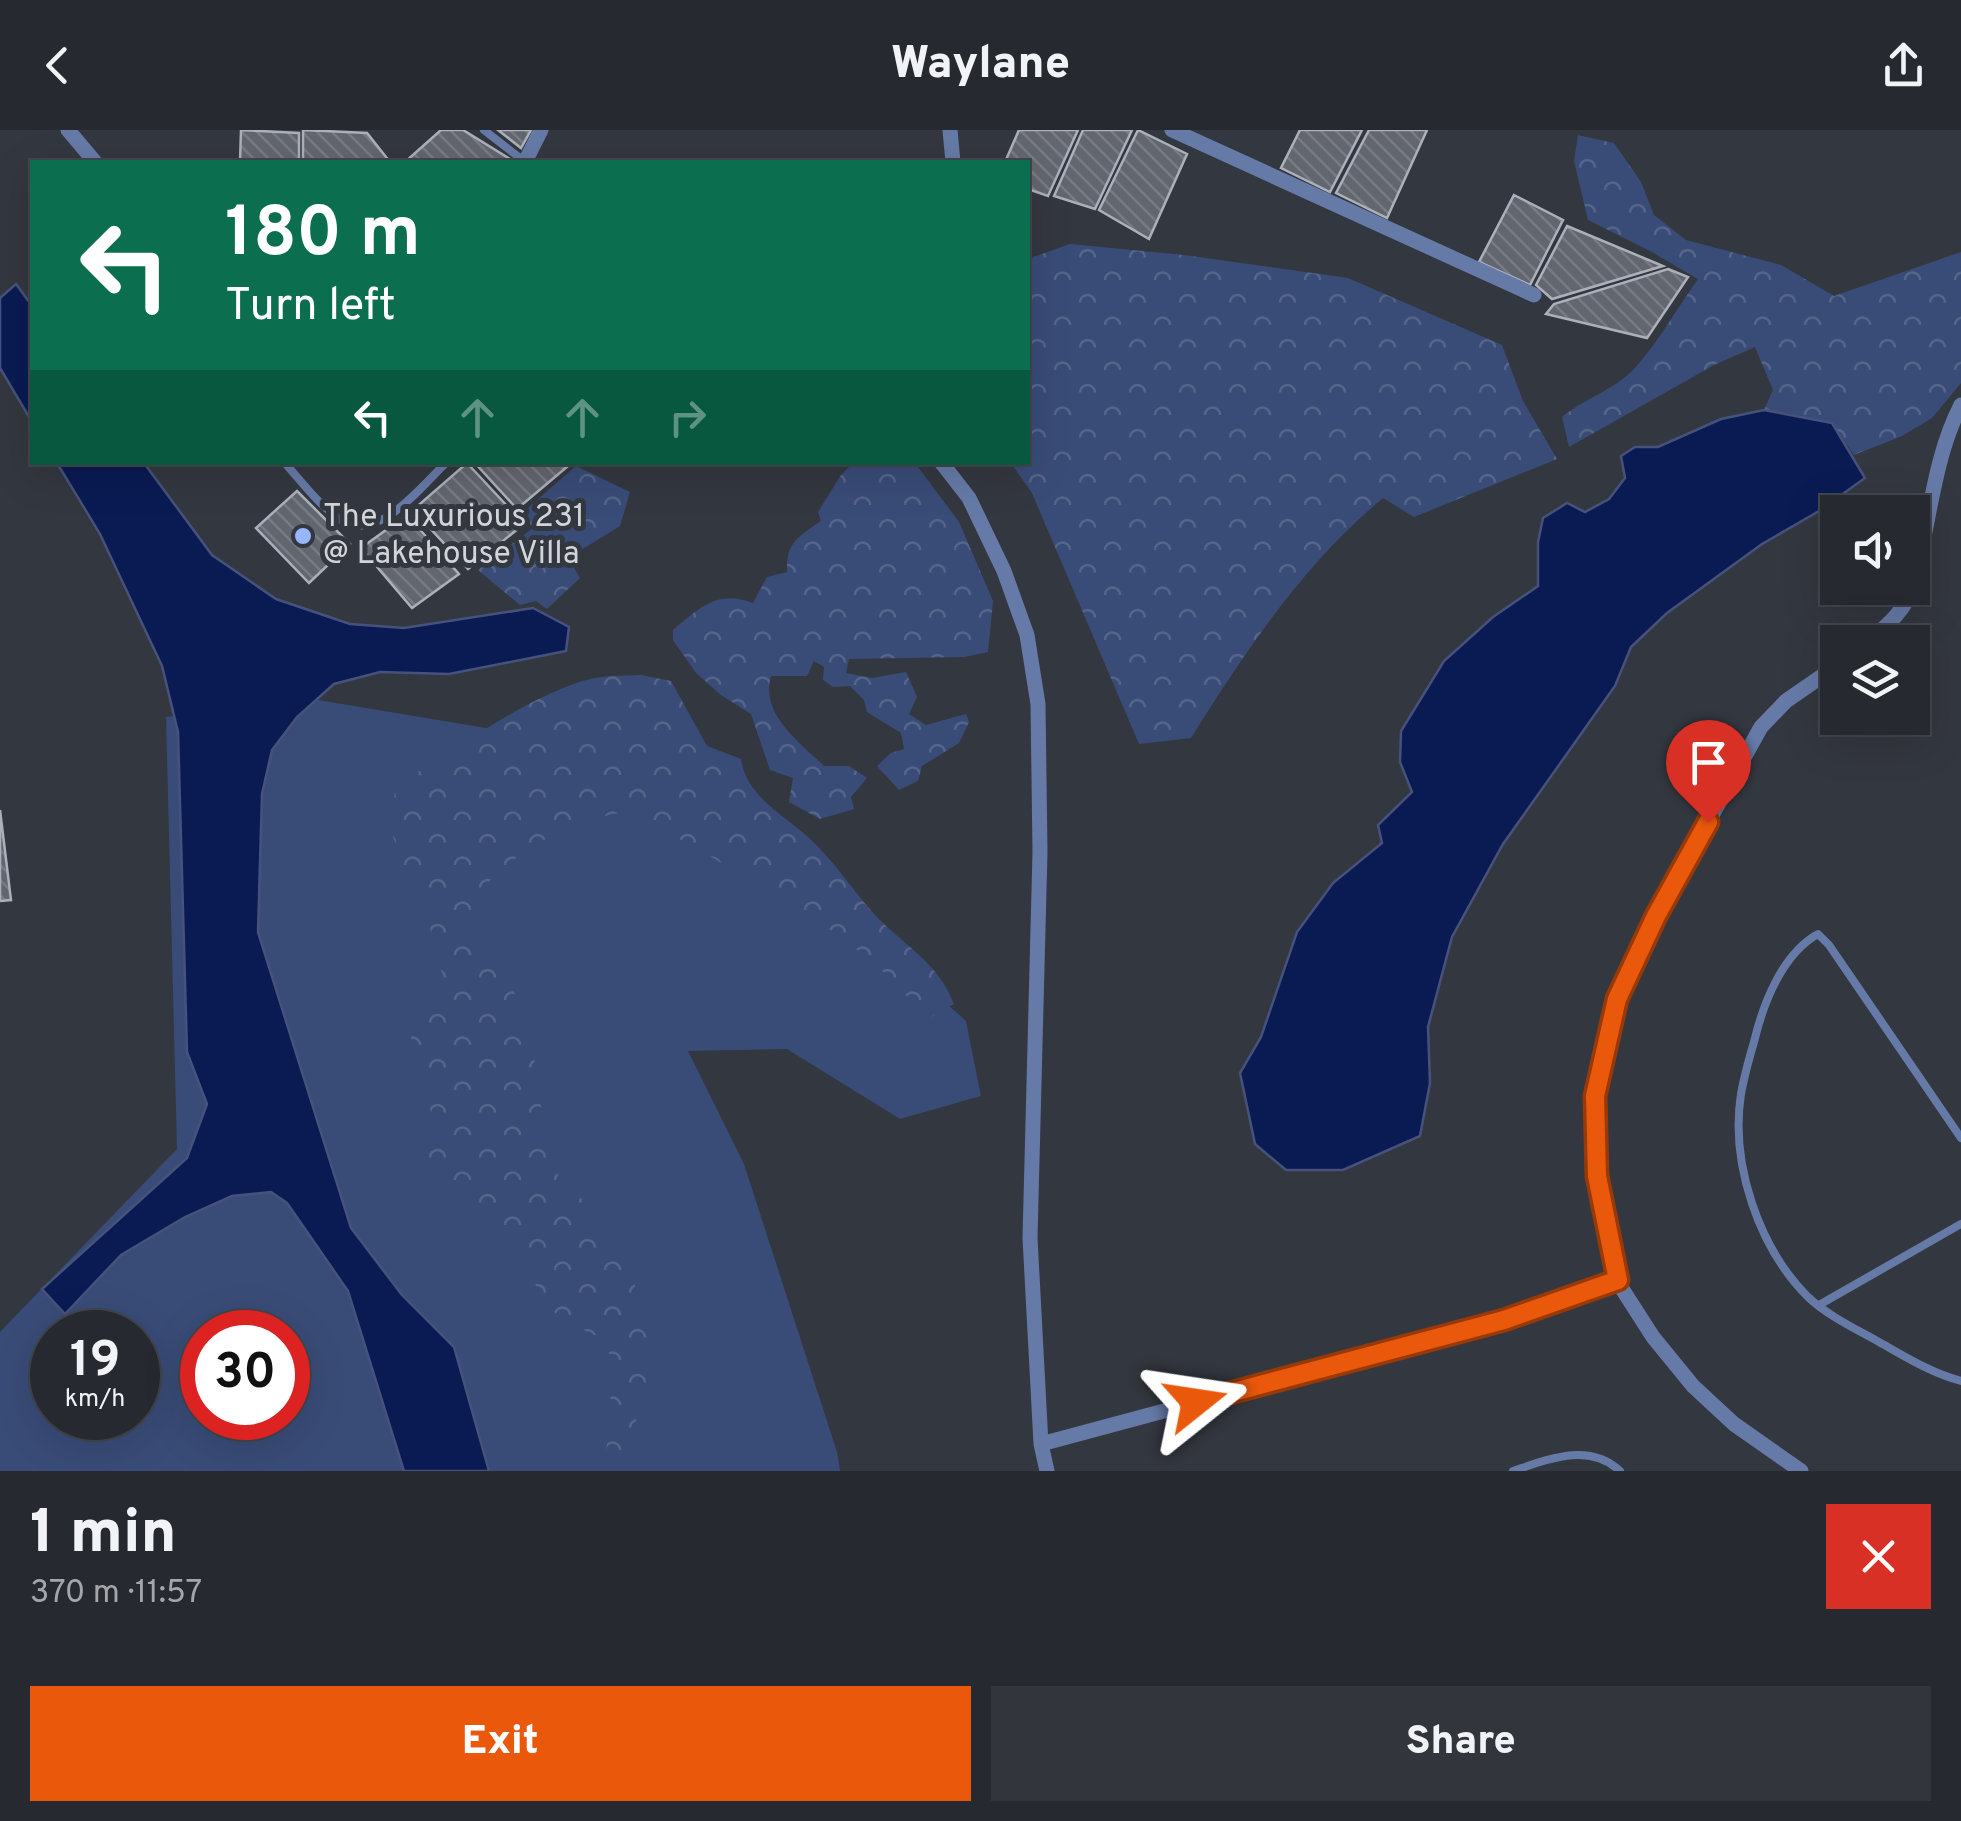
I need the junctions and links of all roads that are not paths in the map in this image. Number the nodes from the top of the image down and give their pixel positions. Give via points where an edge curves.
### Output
1 (68, 130) edge
2 (484, 130) edge
3 (541, 130) edge
4 (950, 130) edge
5 (1172, 130) edge
6 (93, 160) edge
7 (522, 160) edge
8 (526, 160) edge
9 (953, 160) edge
10 (1534, 294) dead end
11 (1961, 404) edge
12 (287, 465) edge
13 (444, 465) edge
14 (943, 465) edge
15 (1930, 504) edge
16 (1904, 605) edge
17 (1888, 625) edge
18 (1820, 676) edge
19 (1961, 1138) edge
20 (1961, 1224) edge
21 (1618, 1280) junction
22 (1819, 1305) junction
23 (1961, 1381) edge
24 (1042, 1444) junction
25 (1047, 1471) edge
26 (1513, 1471) edge
27 (1620, 1471) edge
28 (1801, 1471) edge

1 - 6 street
2 - 7 lane
3 - 8 street
4 - 9 street
5 - 10 street
11 - 15 street
12 - 13 lane via 336,517 368,526
14 - 24 street via 969,498 1004,571 1027,635 1038,704 1030,1238
16 - 17 street
18 - 21 street via 1761,727 1617,999 1595,1096 1597,1176
19 - 22 lane via 1829,945 1818,934 1806,940 1762,1008 1740,1097 1741,1154 1754,1212 1782,1263
20 - 22 lane
21 - 24 street via 1504,1320
21 - 28 street via 1693,1386
22 - 23 lane via 1940,1376
24 - 25 street
26 - 27 lane via 1586,1453 1607,1458

